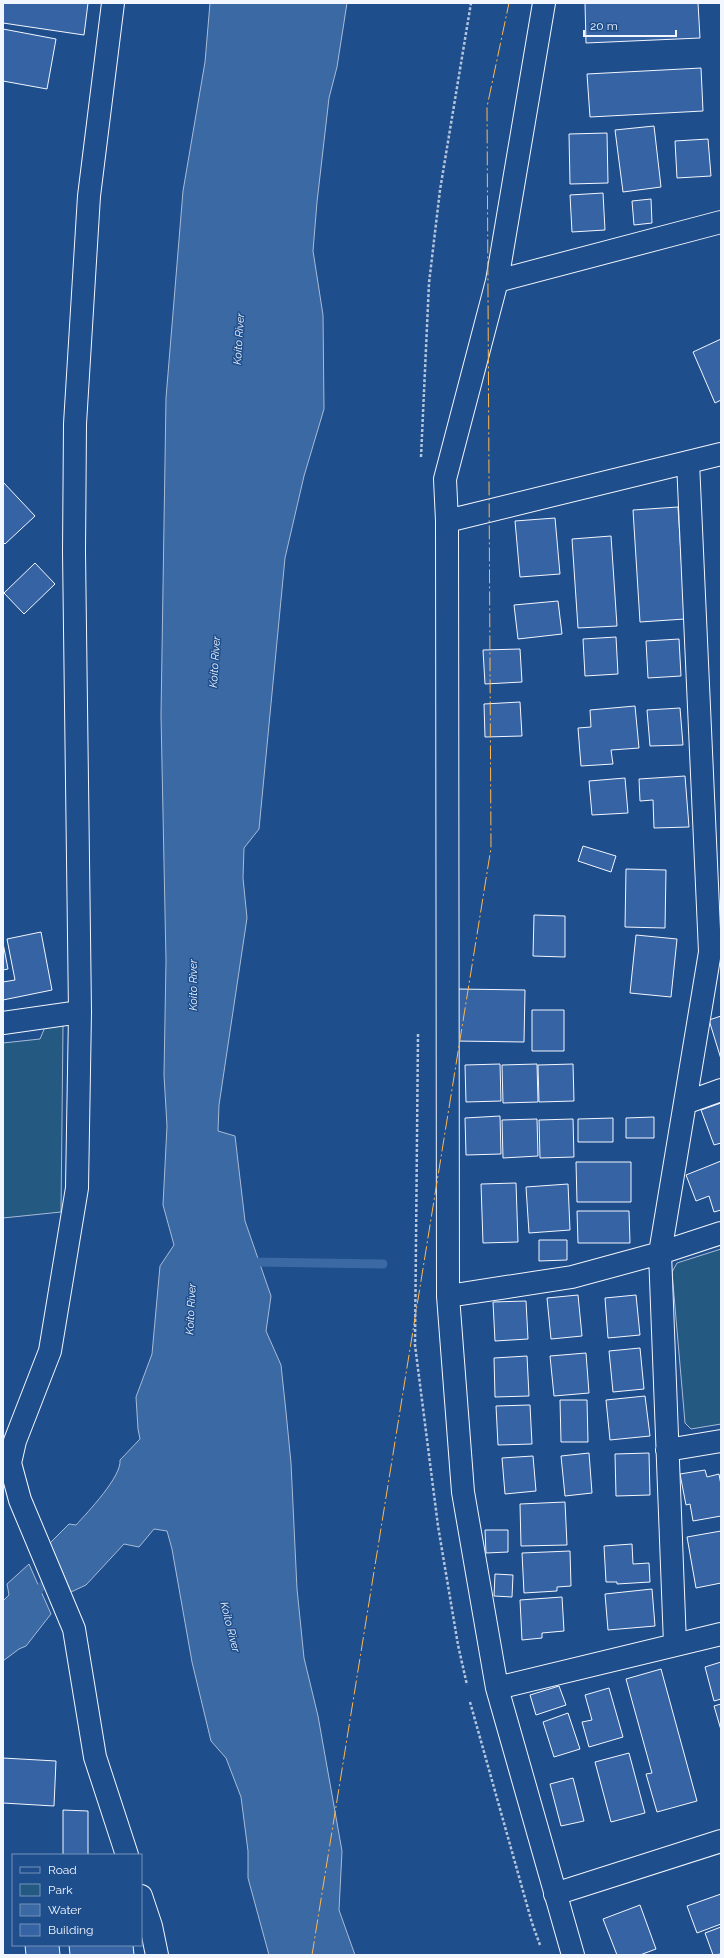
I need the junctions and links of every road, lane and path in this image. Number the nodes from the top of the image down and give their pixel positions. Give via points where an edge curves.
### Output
1 (113, 3) edge
2 (544, 3) edge
3 (721, 222) edge
4 (497, 281) junction
5 (721, 454) edge
6 (688, 462) junction
7 (447, 520) junction
8 (715, 950) edge
9 (80, 1012) junction
10 (3, 1023) edge
11 (721, 1090) edge
12 (685, 1103) junction
13 (721, 1233) edge
14 (660, 1253) junction
15 (448, 1296) junction
16 (721, 1441) edge
17 (667, 1450) junction
18 (721, 1634) edge
19 (675, 1644) junction
20 (497, 1688) junction
21 (721, 1841) edge
22 (127, 1854) edge
23 (555, 1894) junction
24 (142, 1899) edge
25 (157, 1955) edge
26 (573, 1955) edge

1 - 9 street via 89,196 75,424 74,552
2 - 4 street
3 - 4 street
4 - 7 street via 445,479
5 - 6 street
6 - 7 street
6 - 8 street
7 - 15 street
8 - 12 street
9 - 10 street
9 - 22 street via 76,1188 50,1351 15,1441 10,1463 20,1500 74,1629 95,1757
11 - 12 street
12 - 14 street
13 - 14 street
14 - 15 street via 572,1277
14 - 17 street
15 - 20 street via 463,1492
16 - 17 street
17 - 19 street
18 - 19 street
19 - 20 street
20 - 23 street
21 - 23 street
23 - 26 street
24 - 25 street

